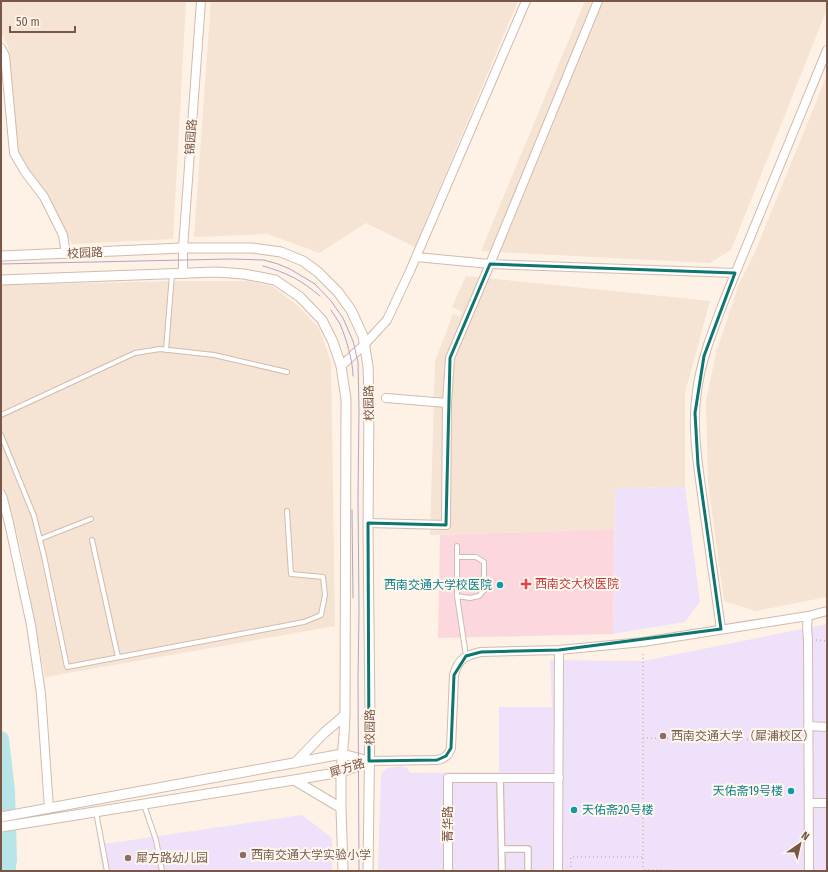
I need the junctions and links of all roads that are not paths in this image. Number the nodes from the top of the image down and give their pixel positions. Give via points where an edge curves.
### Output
1 (201, 1) edge
2 (526, 1) edge
3 (598, 1) edge
4 (1, 48) edge
5 (827, 50) edge
6 (183, 248) junction
7 (66, 254) junction
8 (1, 256) edge
9 (416, 257) junction
10 (490, 264) junction
11 (735, 273) junction
12 (172, 274) junction
13 (183, 274) junction
14 (1, 280) edge
15 (364, 345) junction
16 (166, 350) junction
17 (341, 366) junction
18 (286, 372) dead end
19 (386, 398) dead end
20 (447, 403) junction
21 (1, 415) edge
22 (1, 435) edge
23 (1, 494) edge
24 (287, 511) dead end
25 (91, 519) dead end
26 (368, 523) junction
27 (40, 539) junction
28 (92, 540) dead end
29 (456, 546) dead end
30 (457, 557) junction
31 (457, 596) junction
32 (827, 612) edge
33 (808, 616) junction
34 (721, 629) junction
35 (559, 650) junction
36 (466, 656) junction
37 (118, 657) junction
38 (345, 714) junction
39 (808, 726) junction
40 (827, 727) edge
41 (342, 754) junction
42 (369, 761) junction
43 (295, 763) junction
44 (341, 772) junction
45 (500, 778) junction
46 (559, 778) junction
47 (294, 780) junction
48 (809, 803) junction
49 (827, 803) edge
50 (144, 804) junction
51 (49, 808) junction
52 (341, 808) junction
53 (96, 812) junction
54 (1, 817) edge
55 (1, 827) edge
56 (502, 849) junction
57 (107, 871) edge
58 (162, 871) edge
59 (343, 871) edge
60 (368, 871) edge
61 (448, 871) edge
62 (502, 871) edge
63 (528, 871) edge
64 (558, 871) edge
65 (809, 871) edge

1 - 6 street, 锦园路
2 - 9 street
3 - 10 street
4 - 7 street via 5,56 14,153 44,197 63,236
5 - 11 street
6 - 7 street, 校园路
6 - 13 street, 锦园路
6 - 15 street, 校园路 via 252,248 281,252 303,261 338,292 351,310
7 - 8 street, 校园路
9 - 10 street
9 - 15 street via 387,320
10 - 11 street
10 - 20 street via 450,358
11 - 34 street via 704,356 696,391 695,413 698,466
12 - 13 street, 校园路
12 - 14 street, 校园路
12 - 16 lane
13 - 17 street, 校园路 via 216,272 275,280 300,297 322,320
15 - 17 street
15 - 26 street, 校园路 via 368,366 369,401
16 - 18 lane via 214,355
16 - 21 lane via 135,353
17 - 38 street, 校园路 via 346,399
19 - 20 street
20 - 26 street via 446,525
22 - 27 lane via 34,516
23 - 51 street via 32,633 42,694
24 - 37 lane via 291,574 323,577 325,595 321,615 304,622
25 - 27 lane
26 - 42 street, 校园路
27 - 37 lane via 67,667
28 - 37 lane
29 - 30 lane
30 - 31 lane
30 - 31 lane via 476,557 484,562 484,590 479,596
31 - 36 lane
32 - 33 street
33 - 34 street
33 - 39 street
34 - 35 street via 643,642
35 - 36 street via 481,652
35 - 46 street
36 - 42 street via 454,675 451,748 446,756 440,760
38 - 41 street, 校园路
38 - 43 street
39 - 40 street
39 - 48 street
41 - 42 street, 犀方路
41 - 43 street, 犀方路
41 - 44 street, 校园路
42 - 44 street, 犀方路
42 - 60 street, 校园路
43 - 51 street, 犀方路
44 - 47 street, 犀方路
44 - 52 street, 校园路
45 - 46 street
45 - 56 street
45 - 61 street, 菁华路 via 448,778
46 - 64 street
47 - 50 street, 犀方路
47 - 52 street
48 - 49 street
48 - 65 street
50 - 53 street, 犀方路
50 - 58 lane via 156,840
51 - 54 street, 犀方路
52 - 59 street, 校园路
53 - 55 street, 犀方路
53 - 57 lane
56 - 62 street
56 - 63 street via 528,849

